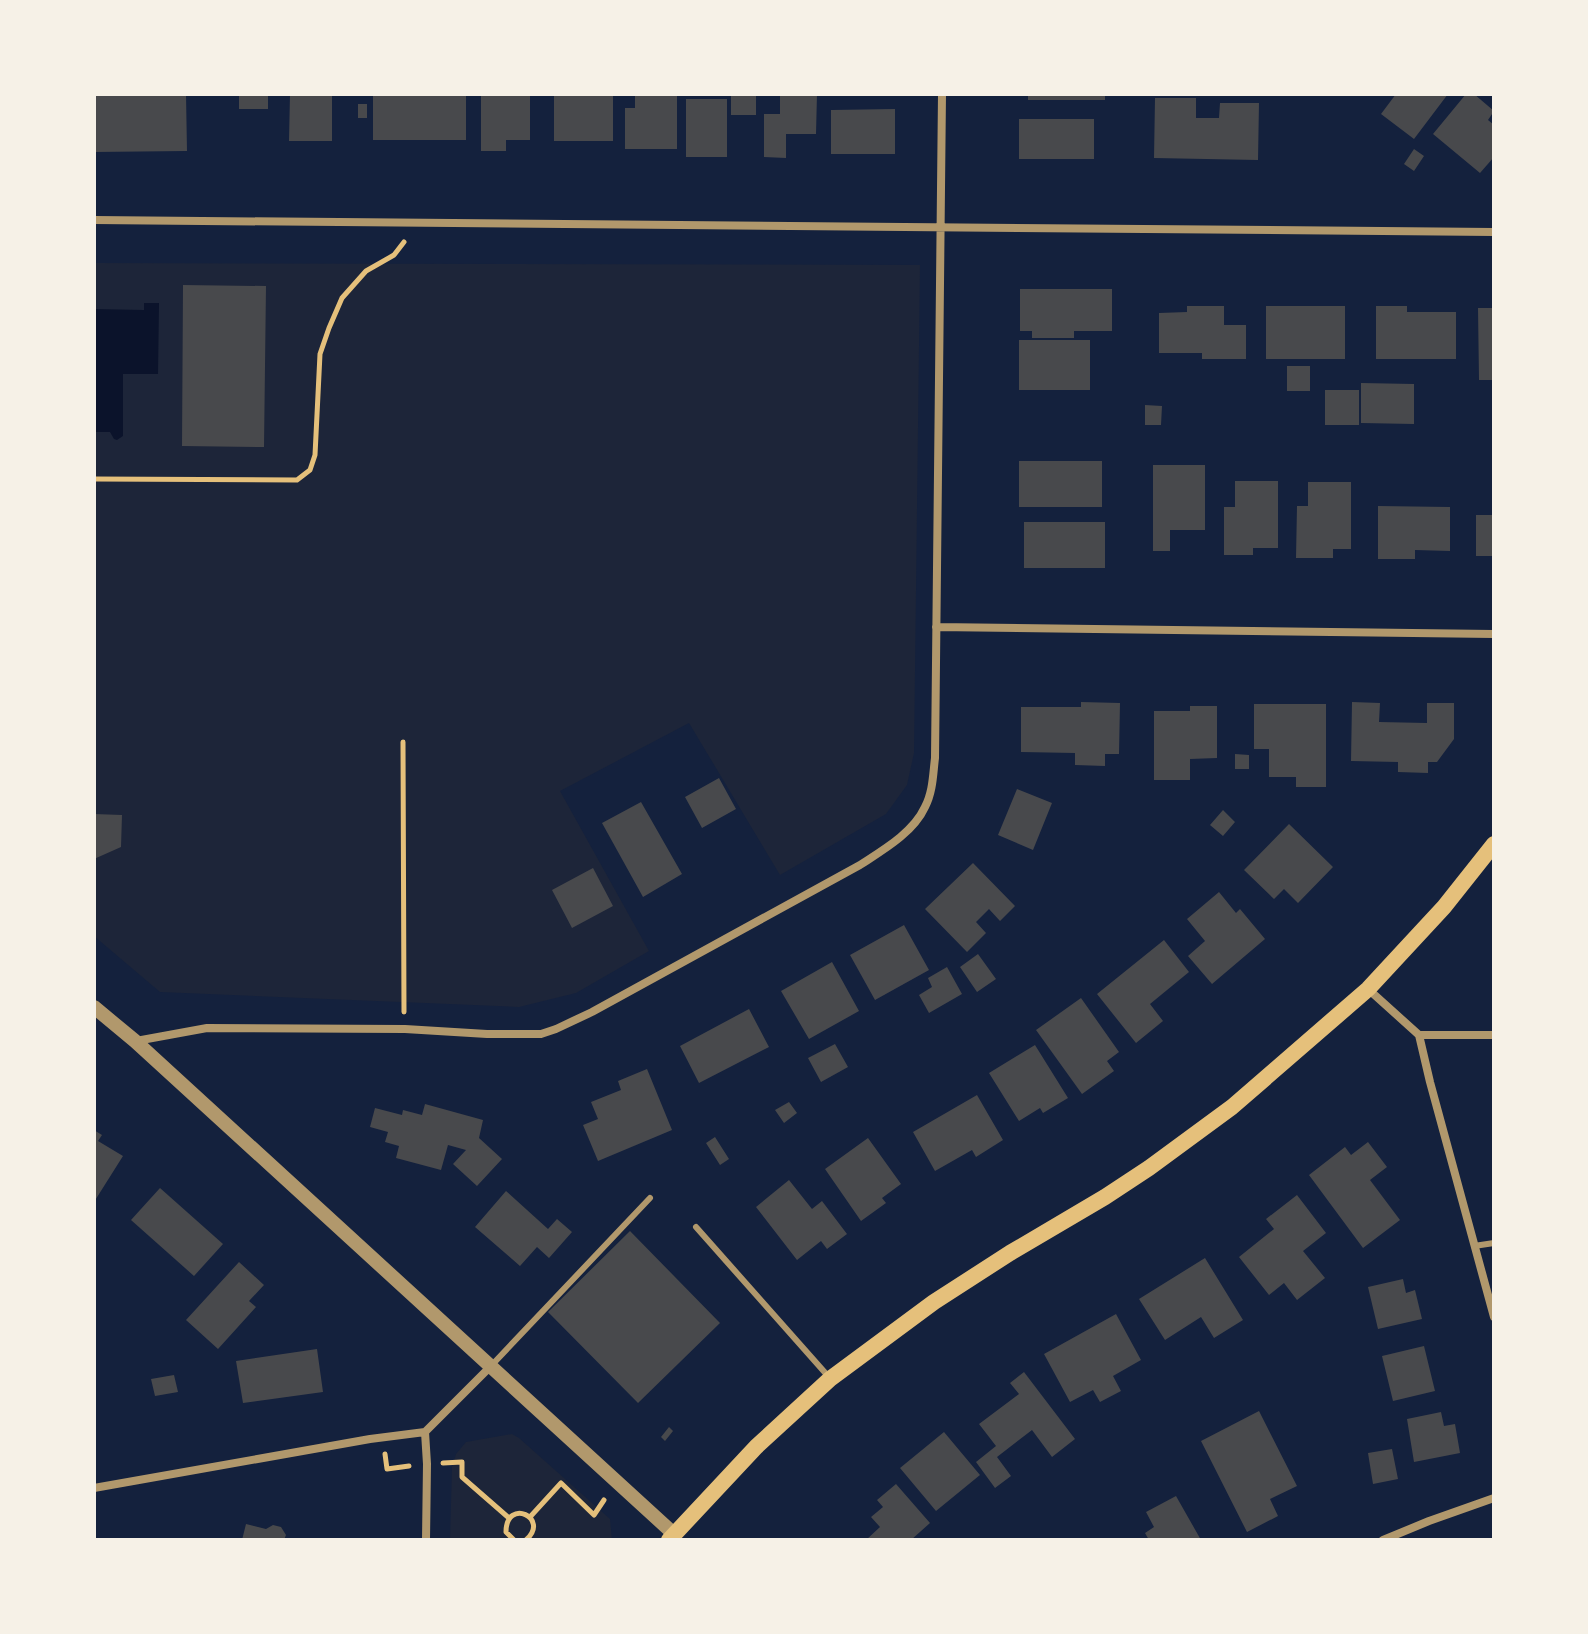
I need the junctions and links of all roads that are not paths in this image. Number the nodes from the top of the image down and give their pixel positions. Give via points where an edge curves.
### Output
1 (942, 94) edge
2 (94, 220) edge
3 (942, 228) junction
4 (1494, 232) edge
5 (936, 627) junction
6 (1494, 634) edge
7 (1494, 844) edge
8 (1368, 989) junction
9 (94, 1007) edge
10 (1419, 1035) junction
11 (1494, 1035) edge
12 (135, 1041) junction
13 (650, 1198) dead end
14 (696, 1227) dead end
15 (1494, 1243) edge
16 (1473, 1246) junction
17 (1494, 1317) edge
18 (490, 1367) junction
19 (830, 1379) junction
20 (425, 1432) junction
21 (94, 1488) edge
22 (1494, 1498) edge
23 (675, 1538) edge
24 (426, 1540) edge
25 (1383, 1540) edge

1 - 3 street
2 - 3 street
3 - 4 street
3 - 5 street
5 - 6 street
5 - 12 street via 935,758 922,813 901,836 860,865 592,1012 541,1034 207,1028
7 - 8 main road
8 - 10 street
8 - 19 main road via 1232,1107 1149,1168 934,1302
9 - 12 street
10 - 11 street
10 - 16 street
12 - 18 street
13 - 18 lane
14 - 19 lane
15 - 16 lane
16 - 17 street
18 - 20 street
18 - 23 street
19 - 23 main road via 756,1447
20 - 21 street
20 - 24 street
22 - 25 street

